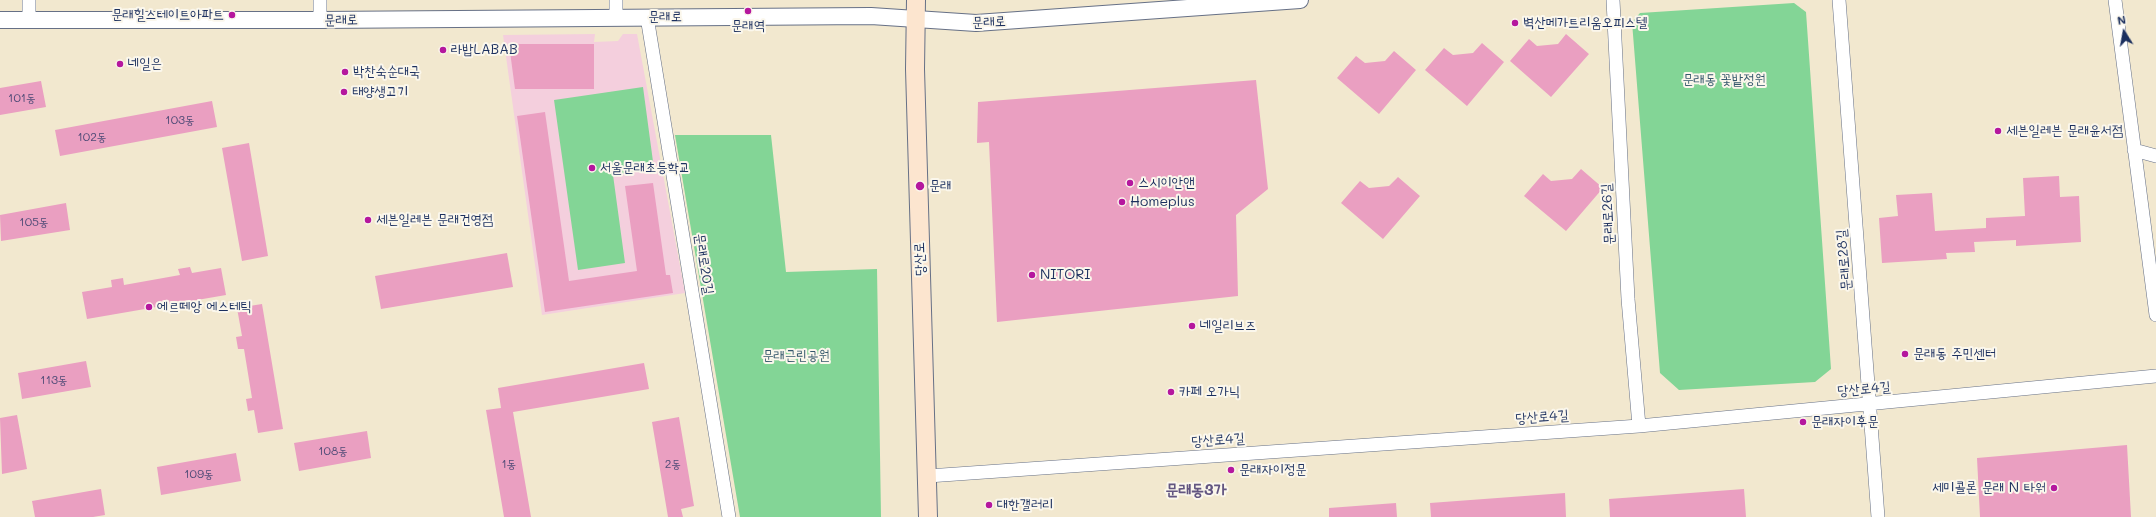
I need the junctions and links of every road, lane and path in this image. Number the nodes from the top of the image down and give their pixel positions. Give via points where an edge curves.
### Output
1 (29, 0) edge
2 (320, 0) edge
3 (616, 0) edge
4 (916, 0) edge
5 (1300, 0) edge
6 (1613, 0) edge
7 (1839, 0) edge
8 (2115, 0) edge
9 (1264, 1) edge
10 (616, 17) junction
11 (647, 17) junction
12 (915, 19) junction
13 (0, 20) edge
14 (29, 20) junction
15 (320, 20) junction
16 (2134, 150) junction
17 (2156, 156) edge
18 (2156, 315) edge
19 (2156, 376) edge
20 (1871, 404) junction
21 (1639, 426) junction
22 (928, 476) junction
23 (729, 517) edge
24 (928, 517) edge
25 (1878, 517) edge

1 - 14 street
2 - 15 street
3 - 10 street
4 - 12 main road, 당산로
5 - 9 street, 문래로
6 - 21 street, 문래로26길 via 1628,299
7 - 20 street, 문래로28길
8 - 16 street
9 - 12 street, 문래로 via 976,23
10 - 11 street, 문래로
10 - 15 street, 문래로
11 - 12 street, 문래로 via 870,16
11 - 23 street, 문래로20길
12 - 22 main road, 당산로
13 - 14 street, 문래로
14 - 15 street, 문래로
16 - 17 street
16 - 18 street
19 - 20 street, 당산로4길
20 - 21 street, 당산로4길
20 - 25 street, 문래로28길
21 - 22 street, 당산로4길
22 - 24 main road, 당산로

